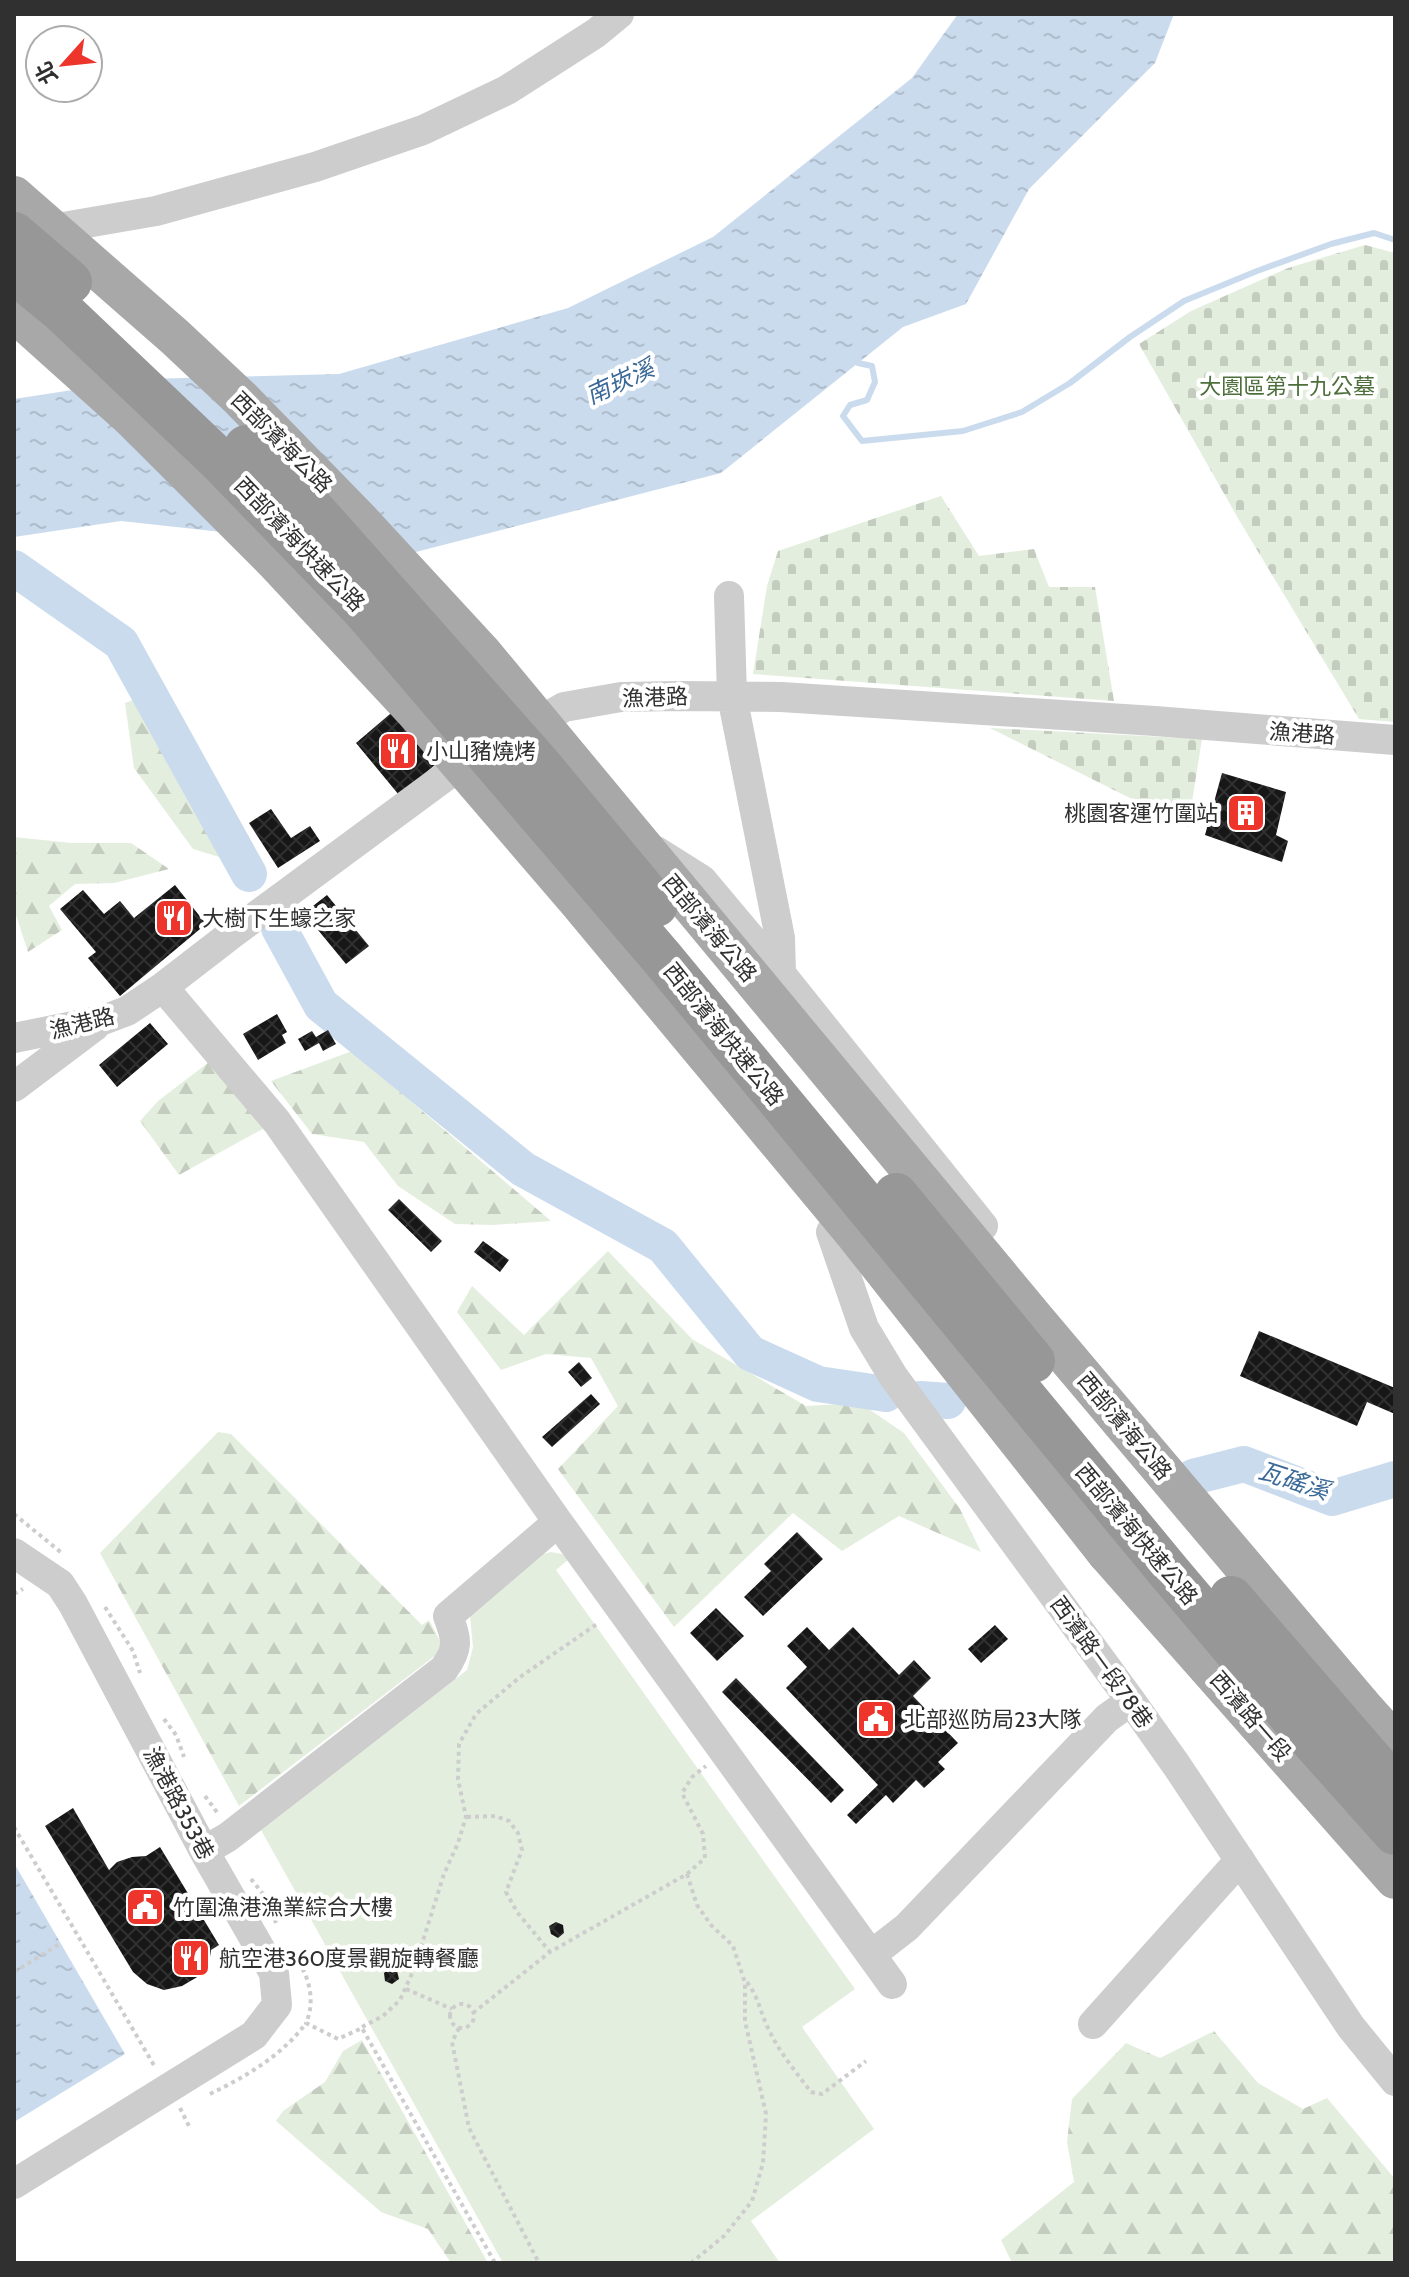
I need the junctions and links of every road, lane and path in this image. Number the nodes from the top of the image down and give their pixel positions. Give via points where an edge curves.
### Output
1 (619, 14) edge
2 (14, 196) edge
3 (14, 235) edge
4 (14, 272) edge
5 (14, 312) edge
6 (729, 596) dead end
7 (732, 696) junction
8 (527, 728) junction
9 (1395, 740) edge
10 (480, 757) junction
11 (781, 974) junction
12 (163, 987) junction
13 (103, 1020) junction
14 (14, 1038) edge
15 (14, 1087) edge
16 (831, 1232) junction
17 (14, 1514) edge
18 (558, 1522) junction
19 (1107, 1553) junction
20 (15, 1556) edge
21 (71, 1561) dead end
22 (103, 1604) dead end
23 (597, 1624) dead end
24 (141, 1675) dead end
25 (1131, 1701) junction
26 (1360, 1704) junction
27 (158, 1711) dead end
28 (1395, 1743) edge
29 (724, 1751) junction
30 (187, 1764) dead end
31 (1395, 1788) edge
32 (202, 1791) dead end
33 (466, 1817) junction
34 (14, 1827) edge
35 (1395, 1833) edge
36 (216, 1844) junction
37 (1240, 1860) junction
38 (687, 1874) junction
39 (1395, 1879) edge
40 (277, 1926) dead end
41 (61, 1943) dead end
42 (291, 1951) dead end
43 (550, 1952) junction
44 (871, 1955) junction
45 (14, 1972) edge
46 (743, 1977) junction
47 (892, 1984) dead end
48 (406, 1989) junction
49 (452, 2009) junction
50 (473, 2013) junction
51 (1093, 2024) dead end
52 (362, 2028) junction
53 (459, 2028) junction
54 (866, 2061) dead end
55 (1395, 2081) edge
56 (168, 2088) junction
57 (14, 2184) edge
58 (495, 2263) edge
59 (539, 2263) edge
60 (691, 2263) edge

1 - 3 street via 507,90 423,130 315,167 156,211
2 - 26 main road, 西部濱海公路, bridge via 240,398 482,653
3 - 31 highway, 西部濱海快速公路, bridge via 79,288 315,512 495,714 1177,1536
4 - 35 highway, 西部濱海快速公路, bridge via 219,460 364,610 662,958 1169,1572
5 - 19 main road, bridge via 154,440 414,710 856,1235
6 - 7 street
7 - 8 street, 漁港路 via 621,697 564,707
7 - 9 street, 漁港路
7 - 11 street via 780,938
8 - 10 street, 漁港路
8 - 11 street via 607,820 702,880
10 - 12 street, 漁港路 via 446,776
10 - 16 street via 568,858 638,987
11 - 26 street via 1320,1646
12 - 13 street, 漁港路
12 - 18 street via 277,1122
13 - 14 street, 漁港路
13 - 15 street
16 - 19 street via 1022,1475
16 - 25 street, 西濱路一段78巷 via 864,1328 893,1376
17 - 21 path
18 - 29 street
18 - 36 street via 448,1616 455,1653 444,1669
19 - 39 main road, 西濱路一段
20 - 36 street, 漁港路353巷 via 60,1584
22 - 24 path via 133,1651
23 - 33 path via 476,1714 459,1744 458,1779
25 - 37 street, 西濱路一段78巷
25 - 44 street via 1107,1718 907,1927
26 - 28 main road
27 - 30 path via 176,1735
29 - 38 path via 692,1777 682,1793 703,1834 705,1858
29 - 44 street
32 - 36 path via 219,1816
33 - 43 path via 495,1816 509,1821 518,1833 522,1850 506,1892
33 - 48 path
34 - 56 path
36 - 40 path via 267,1899
36 - 56 street, 漁港路353巷 via 274,1973 277,2005 254,2035
37 - 51 street
37 - 55 street, 西濱路一段78巷 via 1351,2027
38 - 43 path
38 - 46 path via 697,1905 733,1946
41 - 45 path
42 - 52 path via 310,1987 312,2009 306,2023 338,2039
43 - 50 path
44 - 47 street
46 - 54 path via 757,1996 777,2045 811,2092 822,2094
46 - 60 path via 745,2021 766,2114 763,2163 752,2201 724,2236
48 - 49 path
48 - 52 path via 383,2016
49 - 50 path via 466,2005
49 - 53 path via 450,2019
50 - 53 path via 470,2025
52 - 58 path
53 - 59 path via 452,2042 469,2128
56 - 57 street, 漁港路353巷

